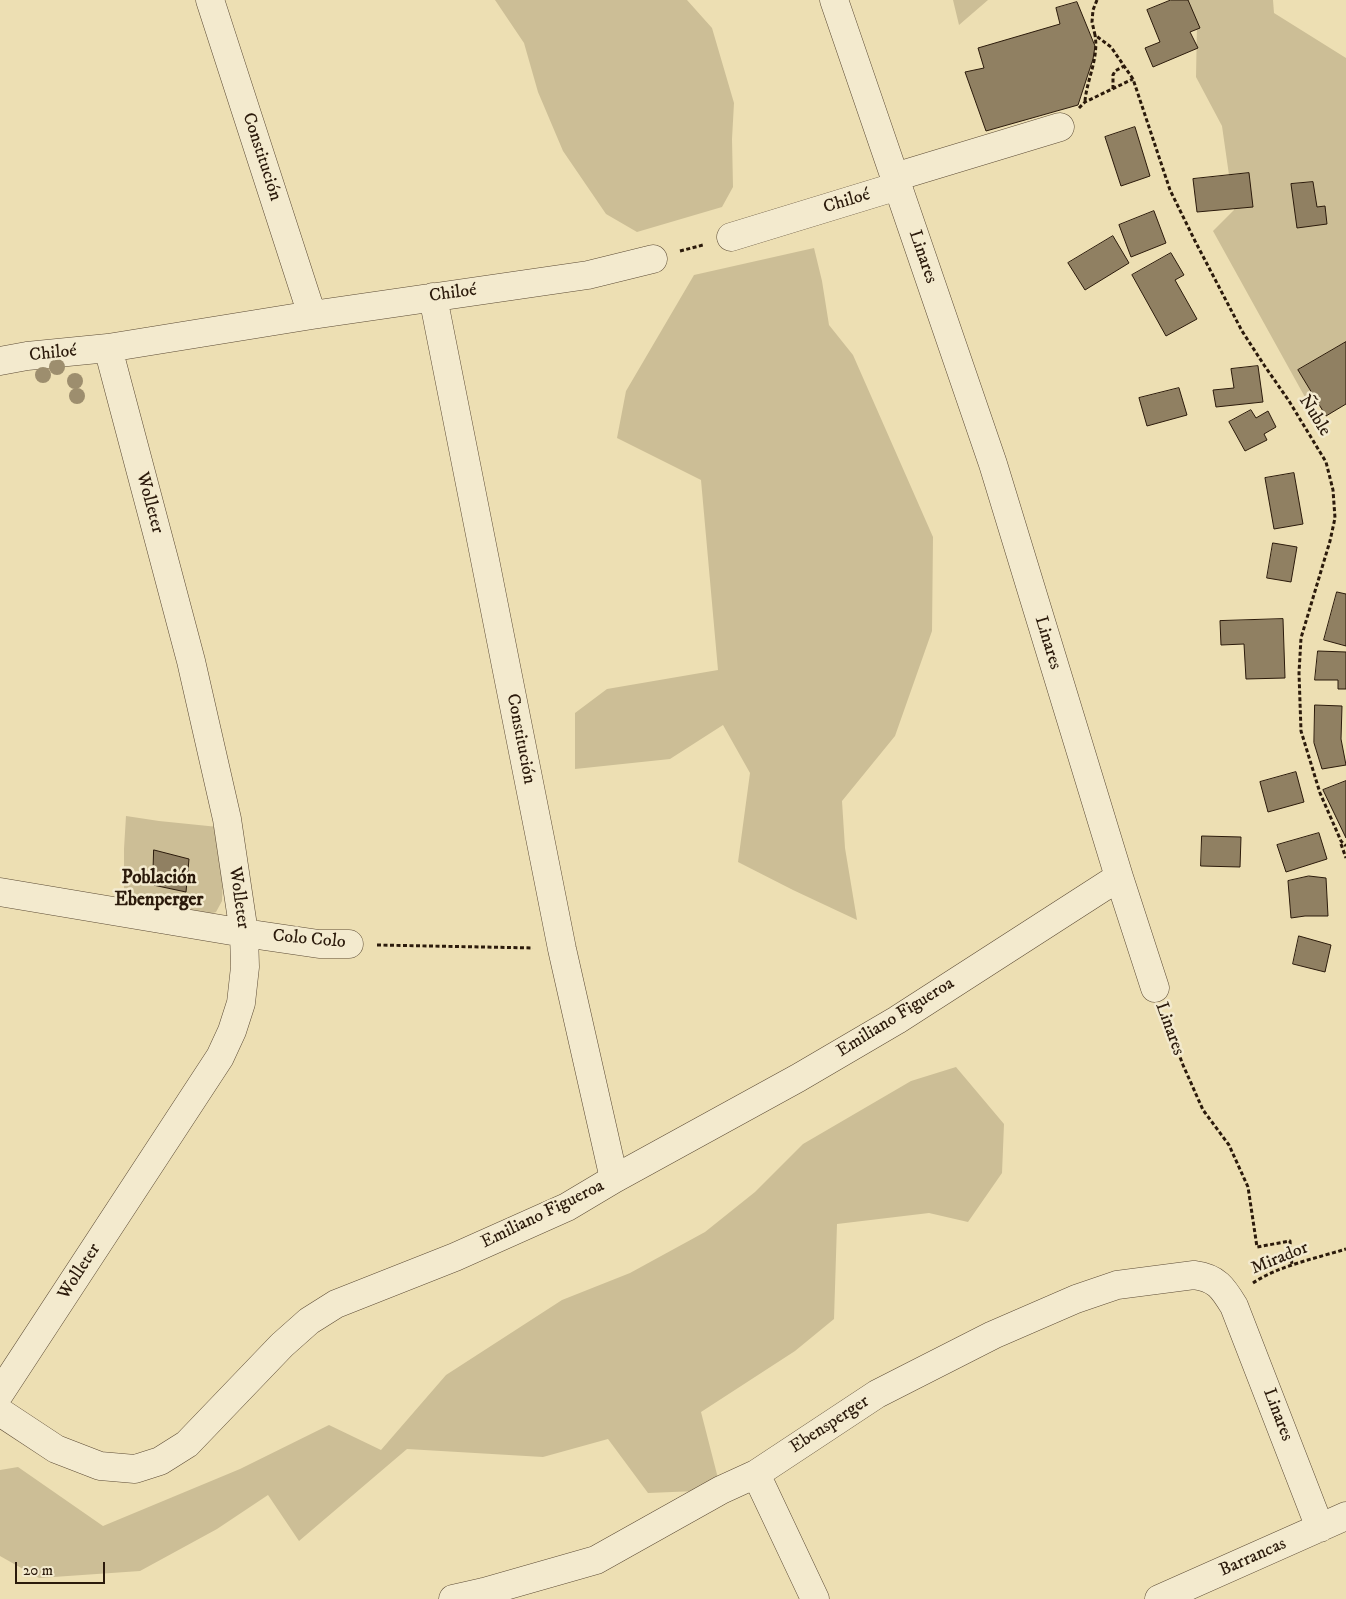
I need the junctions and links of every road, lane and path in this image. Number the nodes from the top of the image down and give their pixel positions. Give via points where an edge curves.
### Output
1 (210, 0) edge
2 (834, 0) edge
3 (1097, 0) edge
4 (1095, 35) junction
5 (1126, 65) junction
6 (1133, 79) junction
7 (1113, 89) junction
8 (1085, 102) junction
9 (1060, 127) joint
10 (896, 182) junction
11 (731, 237) joint
12 (653, 259) joint
13 (433, 297) junction
14 (312, 315) junction
15 (108, 348) junction
16 (0, 361) edge
17 (1340, 842) junction
18 (1346, 846) edge
19 (1346, 858) edge
20 (1118, 877) junction
21 (0, 892) edge
22 (244, 933) junction
23 (349, 944) joint
24 (562, 949) junction
25 (1154, 988) joint
26 (614, 1179) junction
27 (1346, 1249) edge
28 (1292, 1266) junction
29 (1214, 1280) joint
30 (1234, 1306) junction
31 (0, 1393) edge
32 (0, 1412) edge
33 (756, 1474) junction
34 (1346, 1516) edge
35 (1320, 1528) junction
36 (453, 1599) edge
37 (816, 1599) edge
38 (1159, 1599) edge

1 - 14 street, Constitución
2 - 10 street, Linares
3 - 4 path via 1092,22
4 - 5 path, Ñuble via 1111,47
4 - 8 path via 1096,52
5 - 6 path, Ñuble
5 - 7 path via 1112,75
6 - 7 path
6 - 17 path, Ñuble via 1170,190 1195,241 1242,331 1326,462 1336,518 1301,638 1301,731
7 - 8 path
8 - 9 path via 1067,125
9 - 10 street, Chiloé
10 - 11 street, Chiloé
10 - 20 street, Linares via 993,464
11 - 12 path
12 - 13 street, Chiloé via 588,276
13 - 14 street, Chiloé
13 - 24 street, Constitución
14 - 15 street, Chiloé
15 - 16 street, Chiloé
15 - 22 street, Wolleter via 191,661 227,819
17 - 18 path
17 - 19 path, Ñuble
20 - 25 street, Linares
20 - 26 street, Emiliano Figueroa via 897,1020
21 - 22 street, Colo Colo
22 - 23 street, Colo Colo via 319,944
22 - 31 street, Wolleter via 241,1002 220,1058
23 - 24 path, Colo Colo
24 - 26 street, Constitución
25 - 28 path, Linares via 1182,1065 1203,1110 1228,1146 1248,1187 1256,1247 1290,1241
26 - 32 street, Emiliano Figueroa via 567,1207 464,1254 336,1304 282,1344 187,1444 160,1461 135,1469 100,1466 56,1449
27 - 28 path, Mirador
28 - 30 path, Mirador via 1258,1280 1247,1288
29 - 30 street, Linares
29 - 33 street, Ebensperger via 1194,1275 1117,1285 1066,1303 993,1335 878,1394
30 - 35 street, Linares
33 - 36 street, Ebensperger via 596,1560
33 - 37 street
34 - 35 street, Barrancas
35 - 38 street, Barrancas

